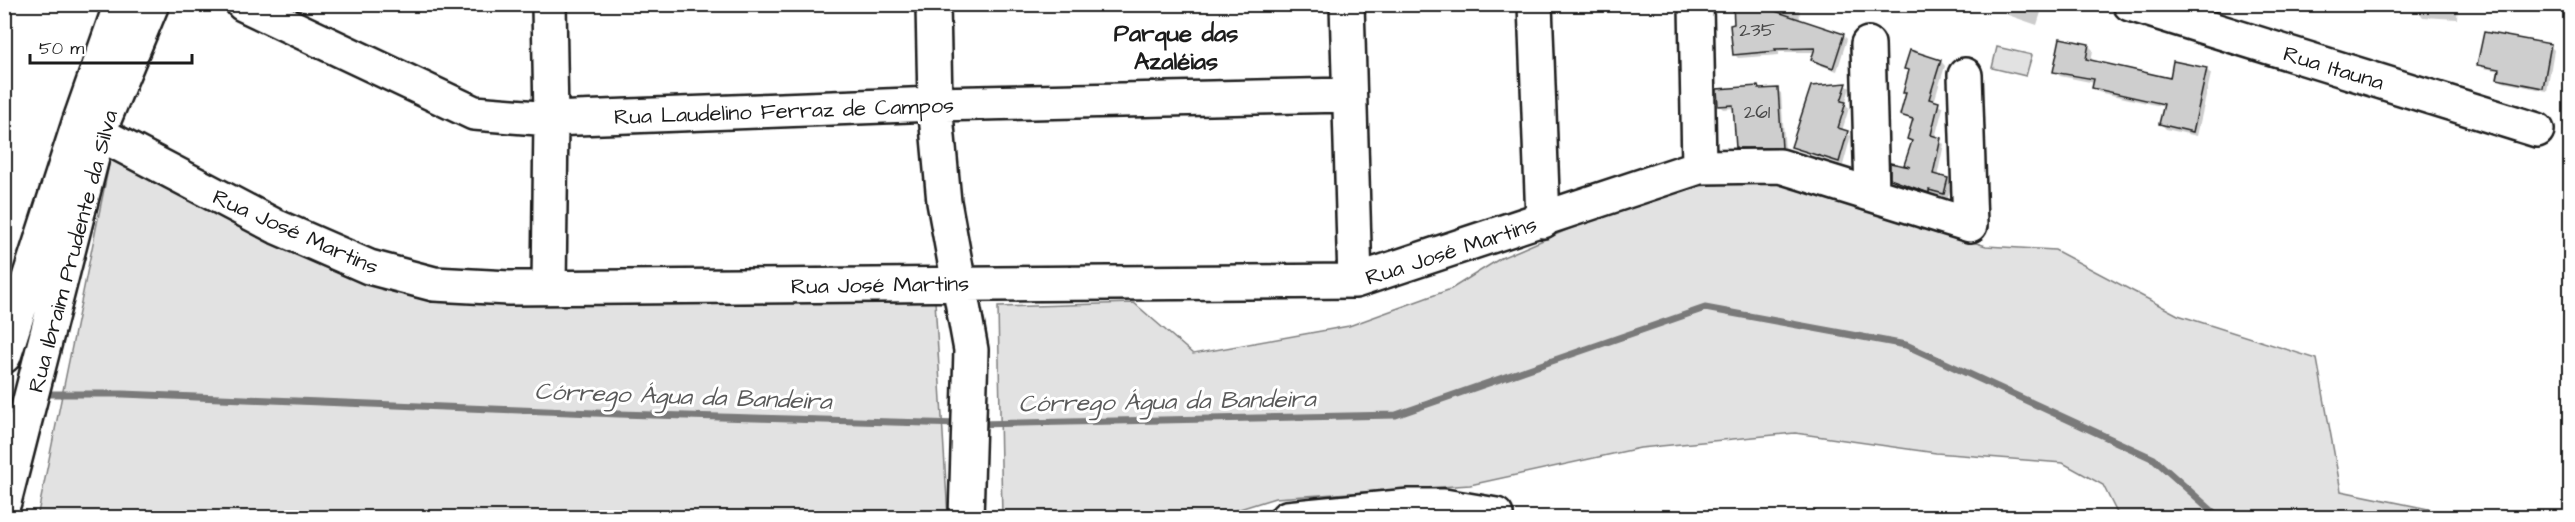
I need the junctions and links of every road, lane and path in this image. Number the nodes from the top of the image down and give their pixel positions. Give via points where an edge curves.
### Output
1 (121, 4) edge
2 (152, 4) edge
3 (243, 4) edge
4 (549, 4) edge
5 (933, 4) edge
6 (1347, 4) edge
7 (1535, 4) edge
8 (1696, 4) edge
9 (2146, 7) edge
10 (1868, 44) dead end
11 (1965, 75) dead end
12 (1349, 95) junction
13 (935, 104) junction
14 (551, 119) junction
15 (88, 129) junction
16 (2536, 130) dead end
17 (1699, 167) junction
18 (1872, 194) junction
19 (1543, 221) junction
20 (1355, 281) junction
21 (957, 283) junction
22 (994, 283) junction
23 (549, 287) junction
24 (971, 350) junction
25 (4, 356) edge
26 (4, 502) edge
27 (1345, 515) edge
28 (1496, 515) dead end
29 (966, 518) edge
30 (1287, 518) edge

1 - 15 street, Rua Ibraim Prudente da Silva
2 - 15 street, Rua Ibraim Prudente da Silva
3 - 14 street, Rua Laudelino Ferraz de Campos via 474,113
4 - 14 street
5 - 13 street
6 - 12 street
7 - 19 street
8 - 17 street
9 - 16 street, Rua Itauna
10 - 18 street
11 - 18 street, Rua José Martins via 1970,225
12 - 13 street, Rua Laudelino Ferraz de Campos
12 - 20 street
13 - 14 street, Rua Laudelino Ferraz de Campos
13 - 21 street via 944,202
14 - 23 street
15 - 23 street, Rua José Martins via 278,227 369,267 434,284
15 - 25 street, Rua Ibraim Prudente da Silva
15 - 26 street, Rua Ibraim Prudente da Silva
17 - 18 street, Rua José Martins via 1780,166
17 - 19 street, Rua José Martins
19 - 20 street, Rua José Martins
20 - 22 street, Rua José Martins
21 - 22 street, Rua José Martins
21 - 23 street, Rua José Martins
21 - 24 street
22 - 24 street
24 - 29 street
27 - 28 street via 1444,506
27 - 30 street

